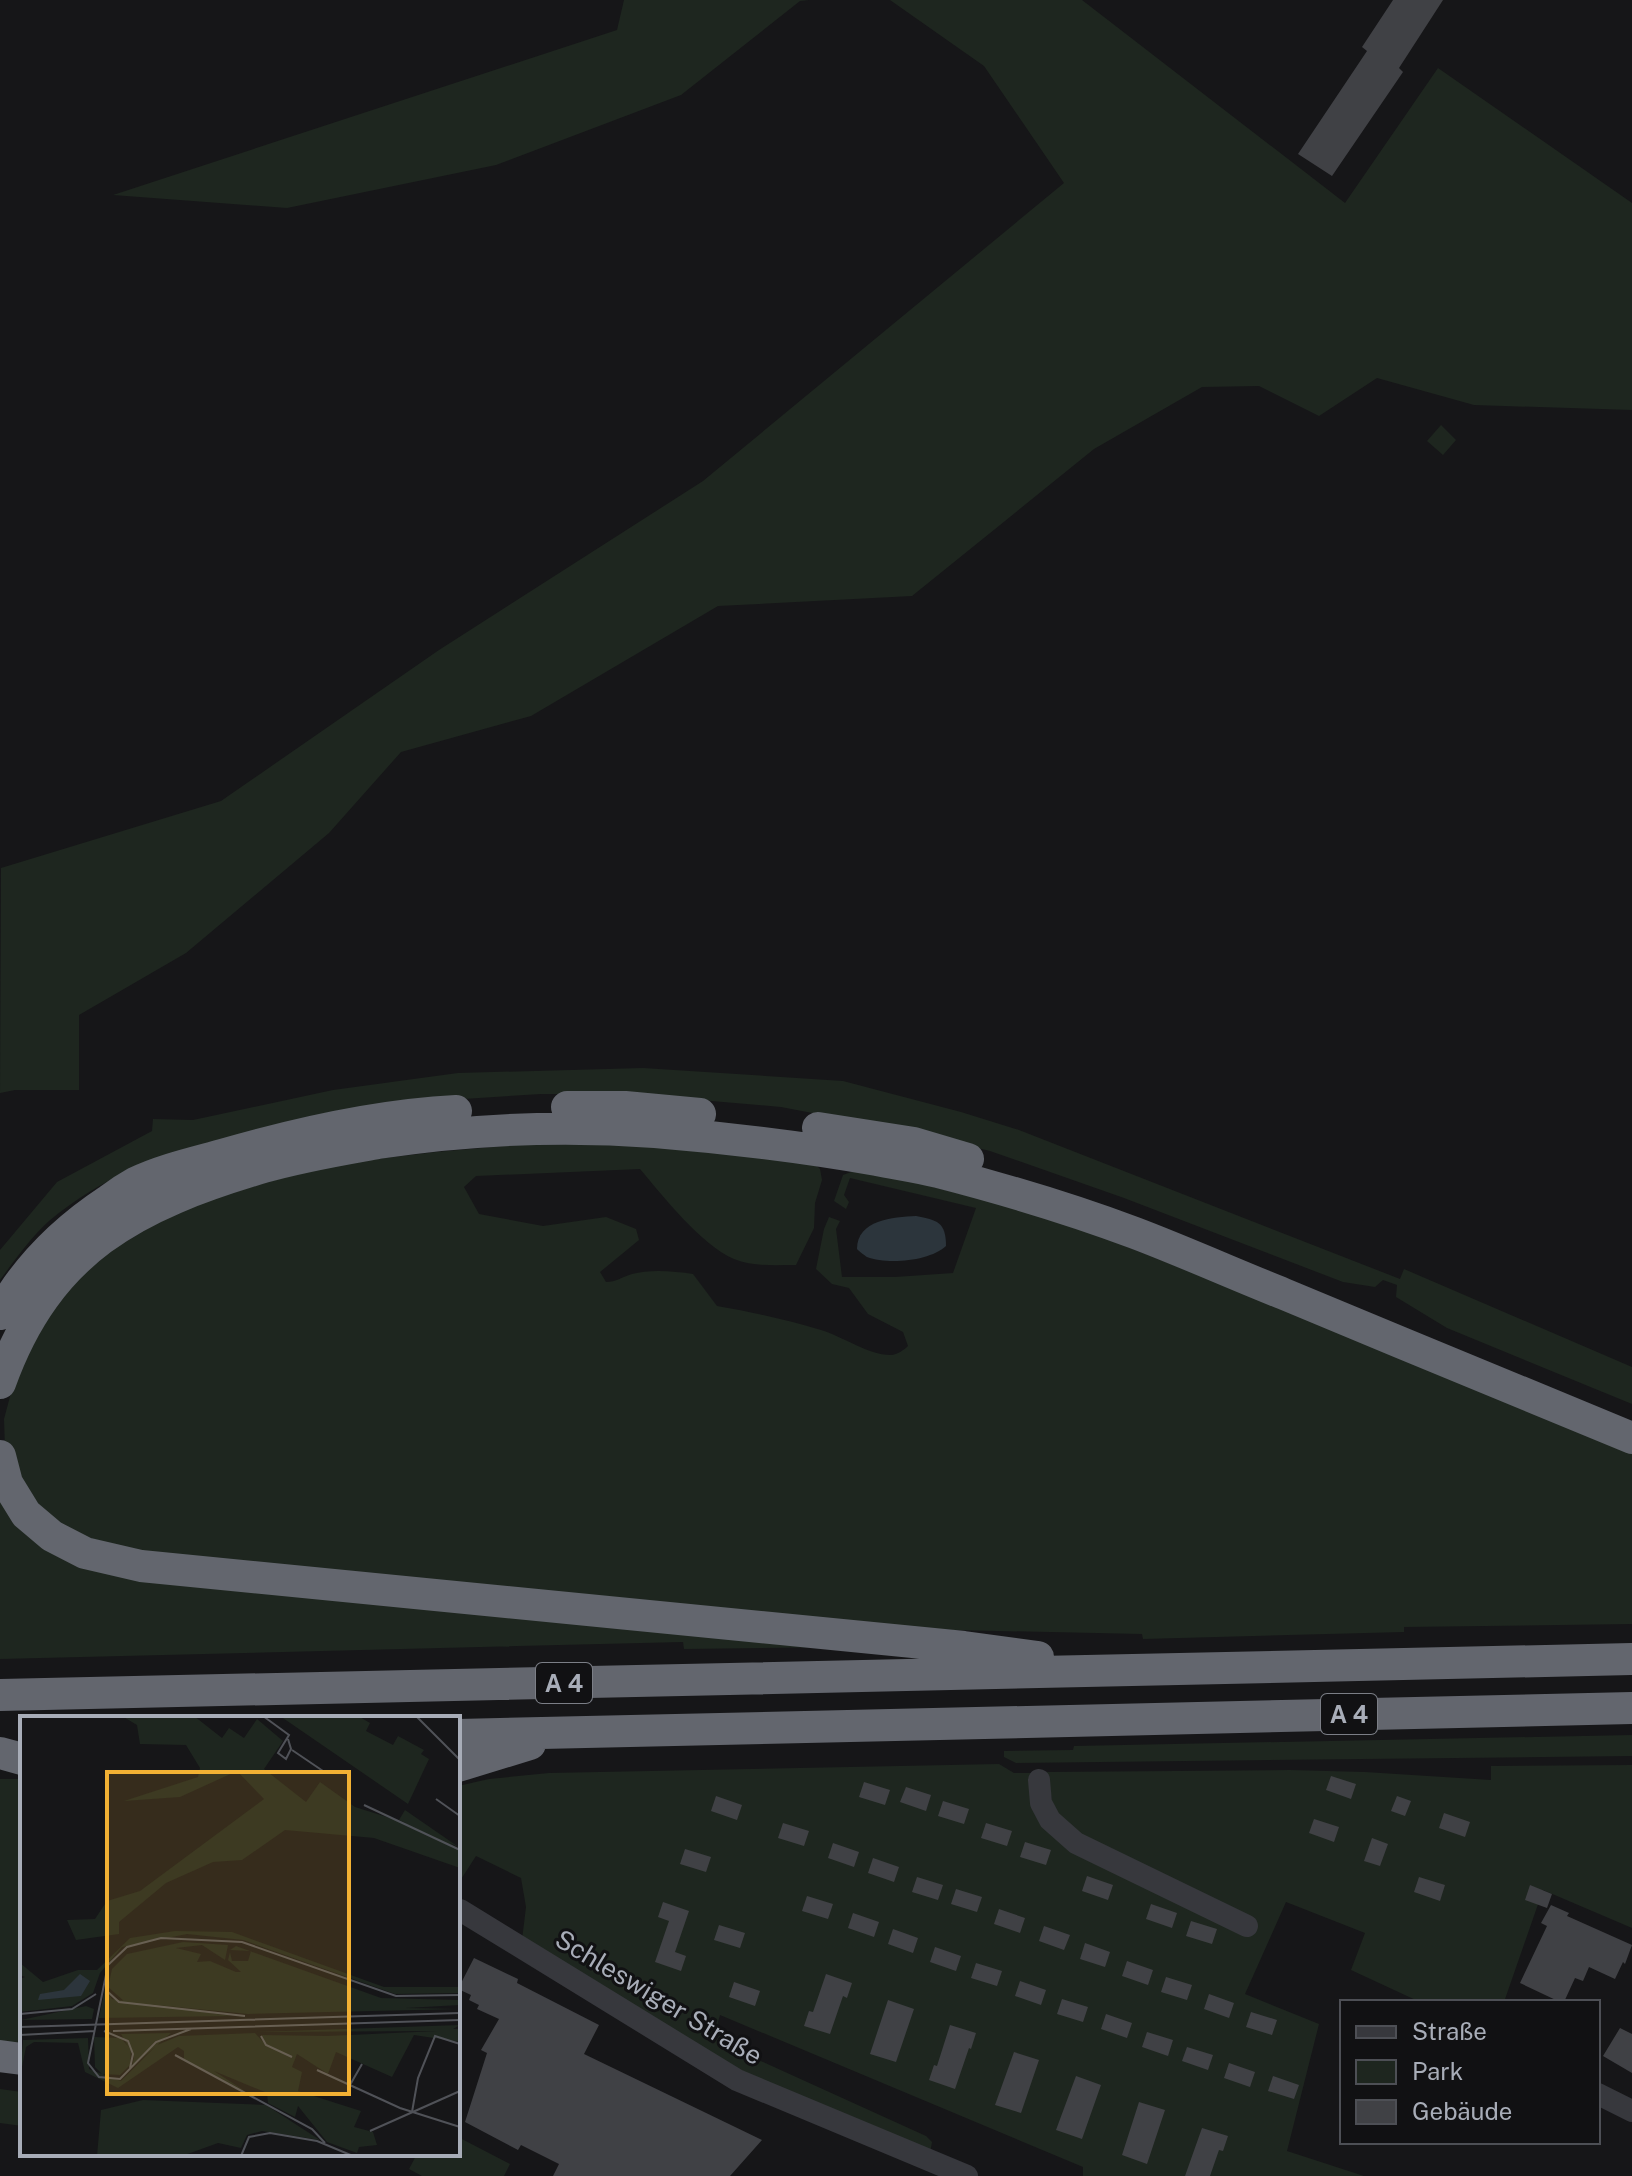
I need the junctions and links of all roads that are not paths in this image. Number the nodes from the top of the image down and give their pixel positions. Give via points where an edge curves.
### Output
1 (0, 1314) edge
2 (0, 1383) edge
3 (1632, 1414) edge
4 (1632, 1438) edge
5 (0, 1456) edge
6 (1632, 1659) edge
7 (1128, 1671) junction
8 (0, 1695) edge
9 (1632, 1708) edge
10 (568, 1732) junction
11 (460, 1735) edge
12 (0, 1753) edge
13 (20, 1758) edge
14 (460, 1765) edge
15 (1039, 1780) dead end
16 (460, 1910) dead end
17 (1247, 1926) dead end
18 (0, 2056) edge
19 (20, 2059) edge
20 (0, 2079) edge
21 (20, 2082) edge
22 (1600, 2095) edge
23 (1632, 2111) edge
24 (967, 2176) edge

1 - 3 highway via 40,1257 85,1216 134,1184 164,1172 284,1137 436,1112 625,1107 914,1143 985,1163 1244,1255
2 - 4 highway via 24,1326 79,1256 130,1219 174,1198 302,1156 436,1135 579,1128 785,1145 987,1185 1136,1233
5 - 7 highway via 7,1483 26,1514 52,1536 85,1553 141,1566 964,1647
6 - 7 highway, A 4
7 - 8 highway, A 4
9 - 10 highway, A 4
10 - 11 highway, A 4
10 - 14 highway, A 4
12 - 13 highway
15 - 17 street via 1041,1803 1050,1820 1076,1843
16 - 24 street, Schleswiger Straße via 737,2080
18 - 19 highway
20 - 21 highway
22 - 23 street

